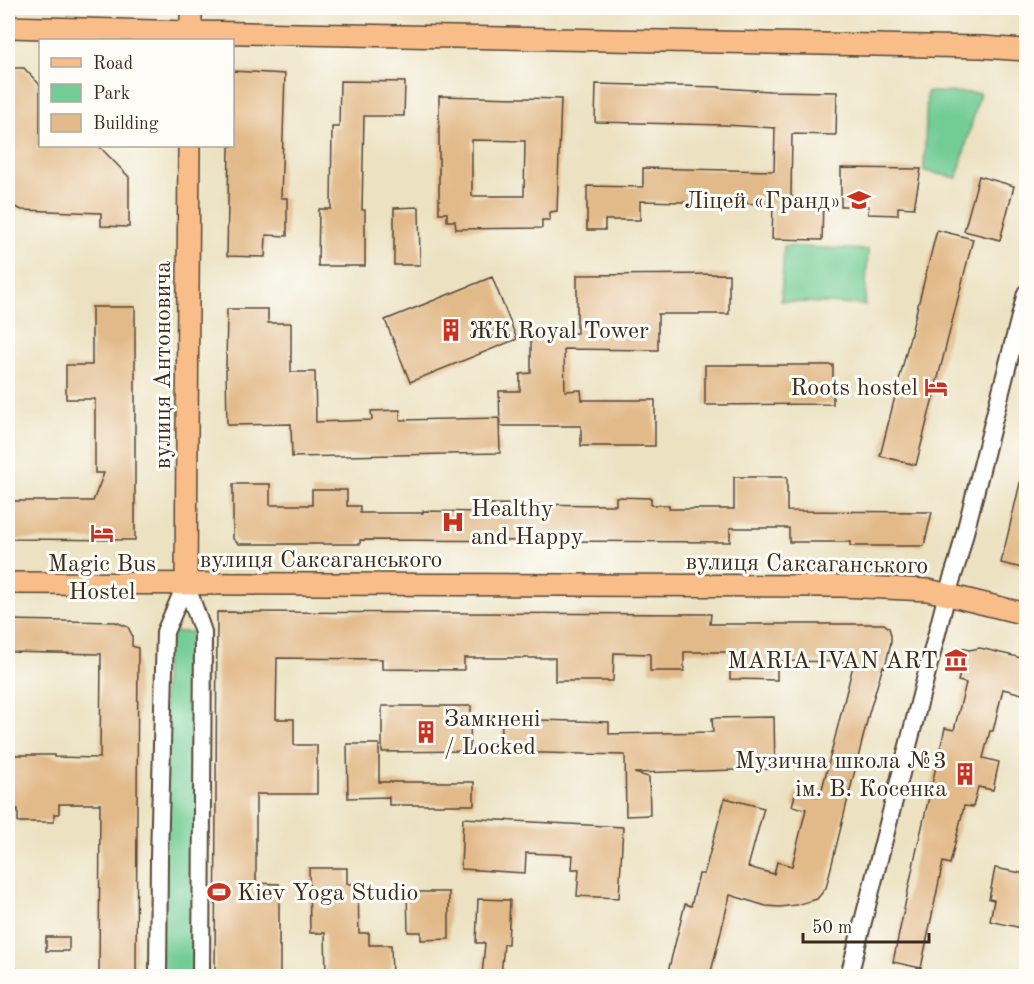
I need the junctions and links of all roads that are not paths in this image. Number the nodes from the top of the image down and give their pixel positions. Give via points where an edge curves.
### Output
1 (191, 8) edge
2 (8, 27) edge
3 (191, 36) edge
4 (1026, 50) edge
5 (189, 147) edge
6 (1026, 292) edge
7 (8, 583) edge
8 (186, 584) junction
9 (947, 594) junction
10 (1026, 614) edge
11 (158, 976) edge
12 (201, 976) edge
13 (849, 976) edge

1 - 3 main road
2 - 3 main road
3 - 4 main road via 971,46
5 - 8 main road, вулиця Антоновича
6 - 9 street
7 - 8 main road, вулиця Саксаганського
8 - 9 main road, вулиця Саксаганського via 841,586
8 - 11 street, вулиця Антоновича via 165,632
8 - 12 street, вулиця Антоновича via 203,632
9 - 10 main road, вулиця Саксаганського
9 - 13 street

